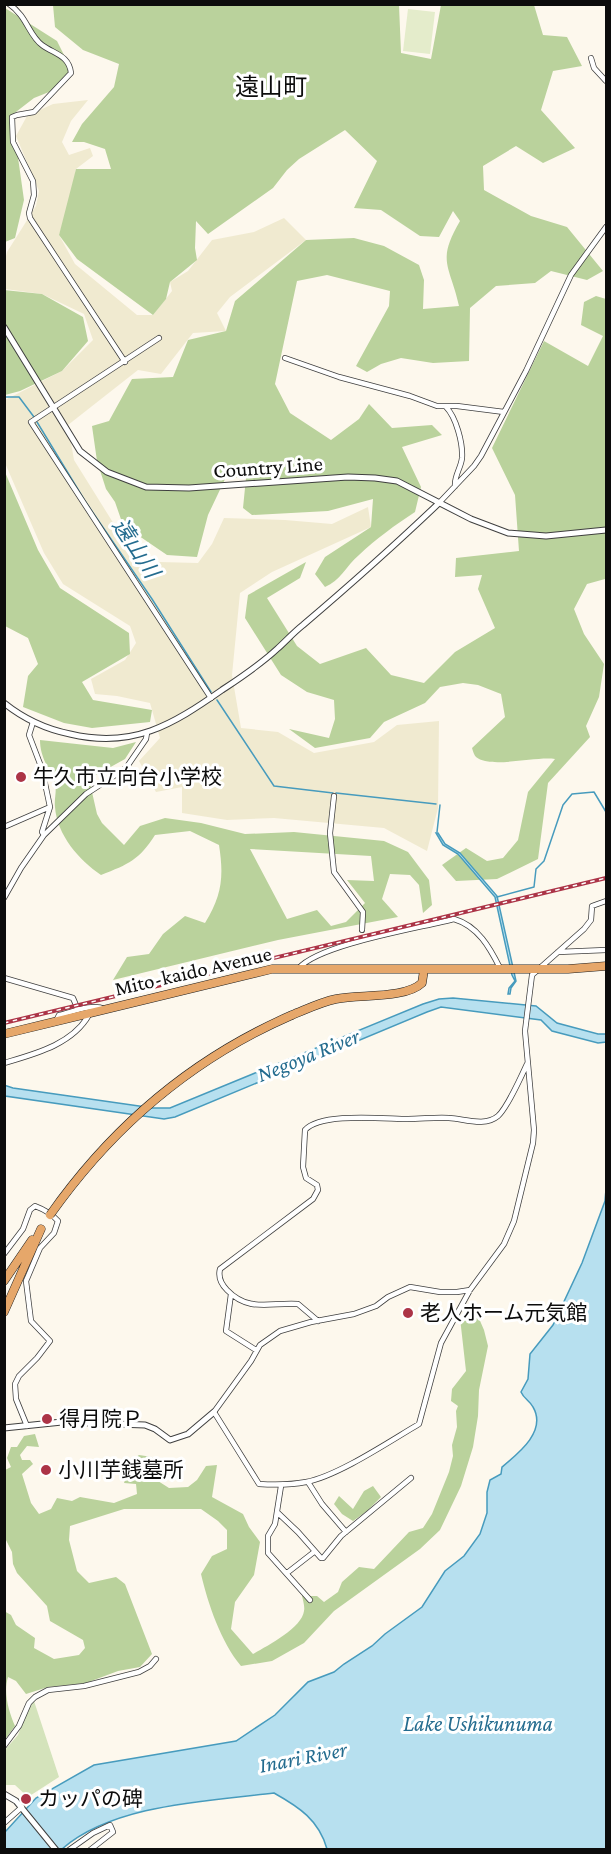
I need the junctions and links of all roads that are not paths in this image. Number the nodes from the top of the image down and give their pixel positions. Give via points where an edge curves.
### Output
1 (9, 4) edge
2 (591, 58) dead end
3 (606, 81) edge
4 (606, 227) edge
5 (604, 234) edge
6 (4, 327) edge
7 (159, 338) dead end
8 (285, 358) dead end
9 (125, 362) junction
10 (445, 406) junction
11 (54, 407) junction
12 (504, 412) junction
13 (455, 486) junction
14 (439, 503) junction
15 (604, 531) edge
16 (211, 698) junction
17 (4, 703) edge
18 (33, 722) junction
19 (147, 733) junction
20 (334, 796) dead end
21 (50, 807) junction
22 (4, 827) edge
23 (44, 835) junction
24 (4, 898) edge
25 (606, 901) edge
26 (362, 930) dead end
27 (606, 950) edge
28 (558, 952) junction
29 (606, 964) edge
30 (299, 968) junction
31 (500, 969) junction
32 (537, 969) junction
33 (424, 970) junction
34 (4, 978) edge
35 (105, 1009) junction
36 (78, 1010) junction
37 (90, 1013) junction
38 (56, 1021) junction
39 (4, 1034) edge
40 (4, 1064) edge
41 (527, 1064) junction
42 (41, 1229) junction
43 (4, 1254) edge
44 (4, 1281) edge
45 (470, 1290) junction
46 (231, 1294) junction
47 (4, 1312) edge
48 (318, 1321) junction
49 (256, 1350) junction
50 (214, 1412) junction
51 (27, 1426) junction
52 (4, 1428) edge
53 (411, 1478) dead end
54 (308, 1482) junction
55 (281, 1486) junction
56 (278, 1513) junction
57 (346, 1532) junction
58 (314, 1552) junction
59 (287, 1573) junction
60 (310, 1600) dead end
61 (156, 1659) dead end
62 (4, 1746) edge
63 (4, 1794) edge
64 (22, 1808) junction
65 (4, 1824) edge
66 (56, 1850) edge
67 (69, 1850) edge
68 (90, 1850) edge

1 - 9 street via 22,14 41,44 59,53 71,73 34,112 12,117 13,142 33,181 30,218
2 - 3 street
4 - 5 street
5 - 12 street via 571,275
6 - 11 street, Country Line
7 - 9 street
8 - 10 street
9 - 11 street
10 - 12 street
10 - 13 street via 453,417 462,456
11 - 14 street, Country Line via 81,452 107,472 146,487 375,478 397,481
11 - 16 street via 31,422
12 - 13 street via 481,456
13 - 14 street
14 - 15 street, Country Line via 508,533 546,536
14 - 16 street via 275,651
16 - 19 street via 185,716
17 - 18 street
18 - 19 street via 93,738
18 - 21 street via 29,735
19 - 23 street via 126,768 86,794
20 - 26 street via 330,833 334,872 363,912
21 - 22 street
21 - 23 street
23 - 24 street
25 - 28 street via 591,906 589,924
27 - 28 street
28 - 32 street
29 - 32 highway, Mito-kaido Avenue
30 - 31 street via 332,949 454,919 479,935
30 - 33 highway, Mito-kaido Avenue
30 - 35 highway, Mito-kaido Avenue via 272,969
31 - 32 highway, Mito-kaido Avenue
31 - 33 highway, Mito-kaido Avenue
32 - 41 street via 532,975 525,1021
33 - 42 highway, bridge via 422,983 412,989 334,999 232,1045 163,1092 110,1141
34 - 36 street via 73,998
35 - 36 street via 98,1006
35 - 37 highway, Mito-kaido Avenue
36 - 38 street via 59,1015
37 - 38 highway, Mito-kaido Avenue
37 - 40 street via 61,1042
38 - 39 highway, Mito-kaido Avenue
41 - 45 street via 533,1143 514,1221 504,1244
41 - 46 street via 500,1114 484,1122 358,1117 308,1126 303,1137 303,1167 306,1178 318,1190 313,1199 220,1269 220,1280
42 - 44 highway
42 - 47 highway
43 - 51 street via 35,1206 57,1219 56,1230 40,1248 26,1281 31,1321 50,1341 15,1384 16,1400
45 - 48 street via 440,1292 410,1287 376,1306
45 - 54 street via 441,1343 419,1424
46 - 48 street via 254,1305 298,1304
46 - 49 street via 226,1331
48 - 49 street via 280,1331
49 - 50 street
50 - 51 street via 188,1434 170,1440 145,1425 62,1422
50 - 55 street via 259,1484
51 - 52 street
53 - 57 street
54 - 55 street
54 - 57 street
55 - 56 street
56 - 58 street
56 - 59 street via 268,1536 268,1553
57 - 58 street via 323,1558
58 - 59 street
59 - 60 street
61 - 62 street via 139,1672 84,1686 48,1690 35,1697
63 - 64 street
64 - 65 street
64 - 66 street
67 - 68 street via 110,1825 113,1832

